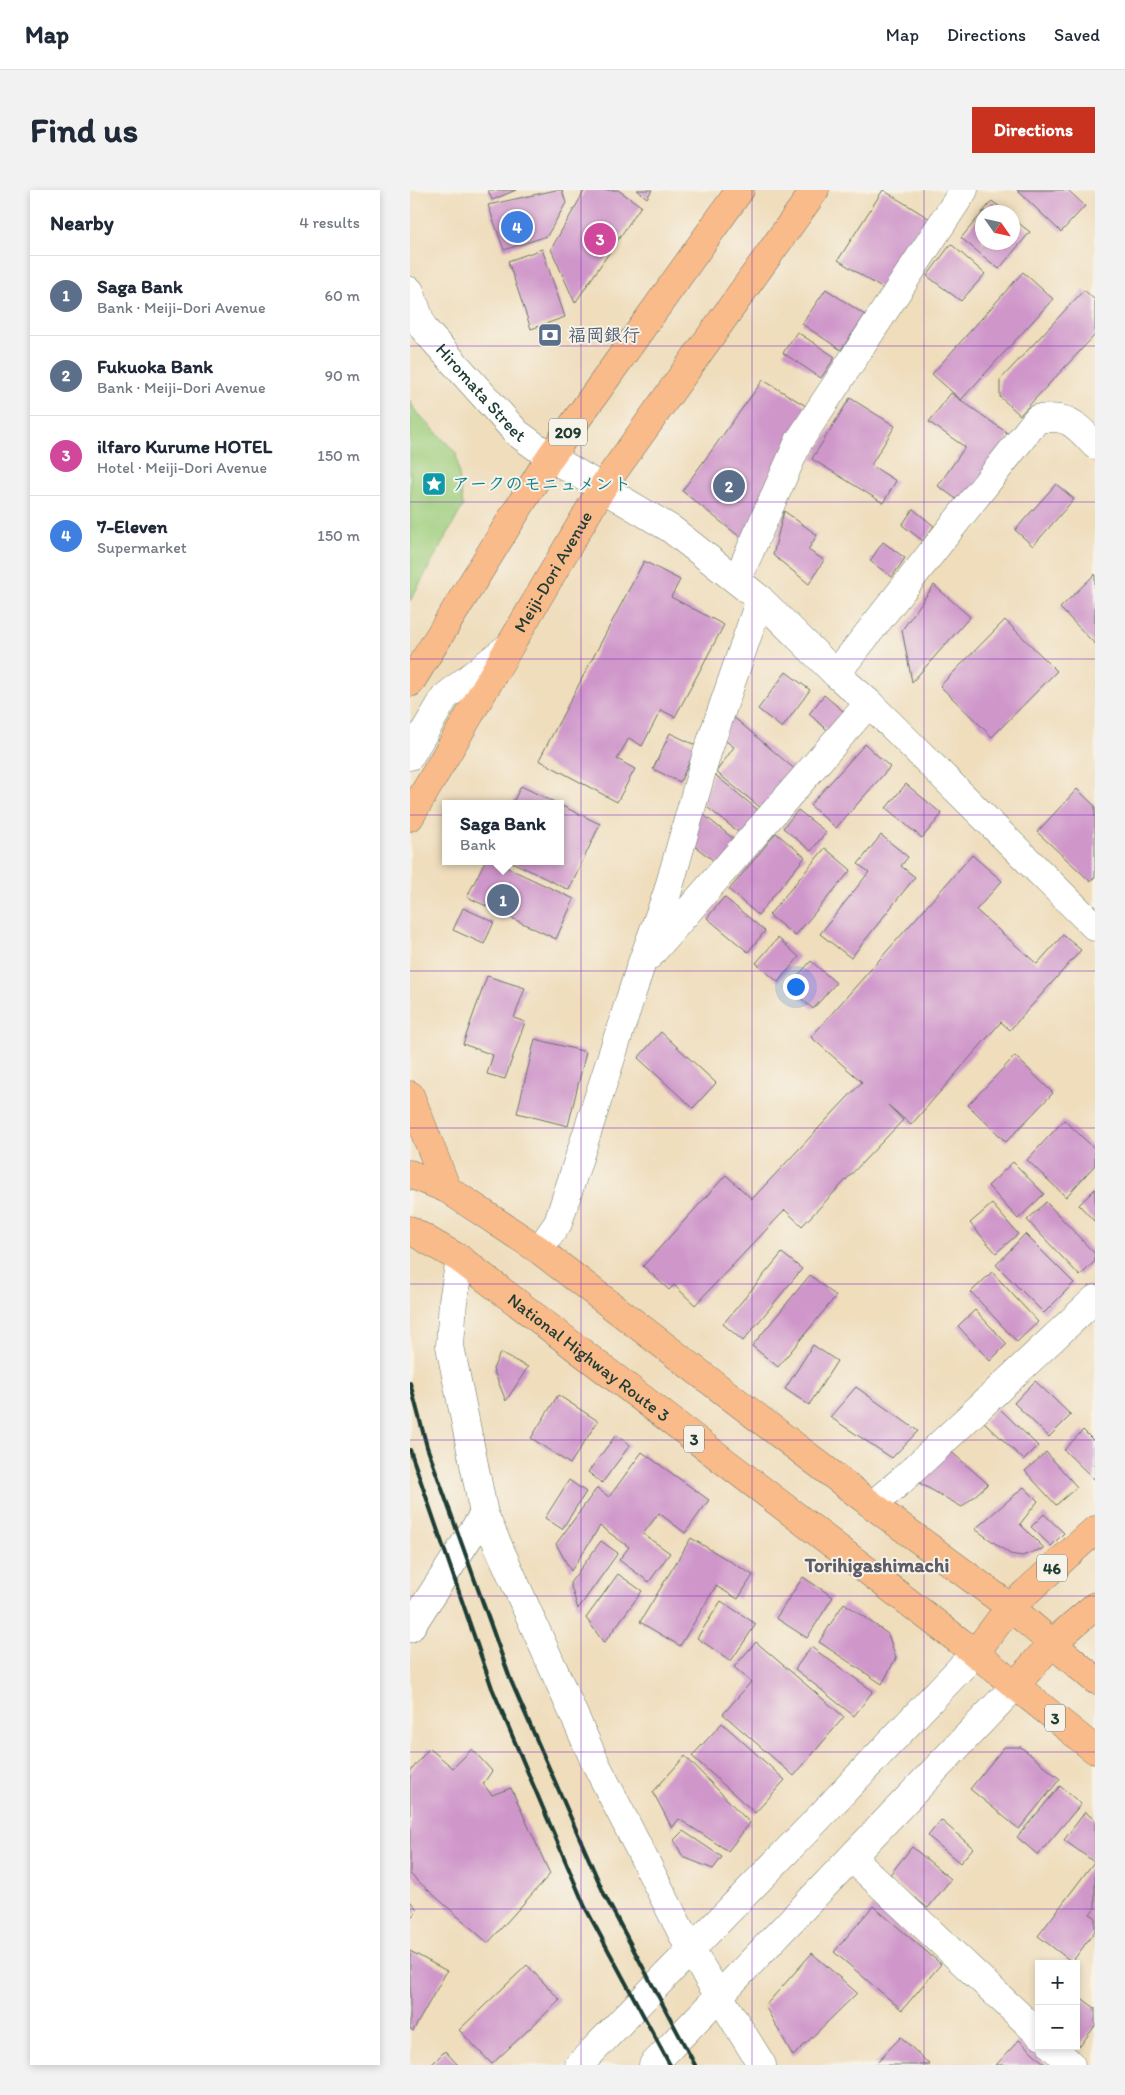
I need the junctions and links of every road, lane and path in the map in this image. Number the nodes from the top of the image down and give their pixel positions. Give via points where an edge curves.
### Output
1 (740, 190) edge
2 (815, 190) edge
3 (964, 190) edge
4 (410, 291) edge
5 (416, 328) edge
6 (1095, 445) edge
7 (550, 457) junction
8 (602, 488) junction
9 (737, 580) junction
10 (760, 599) junction
11 (508, 647) junction
12 (836, 674) junction
13 (410, 683) edge
14 (869, 704) junction
15 (410, 756) edge
16 (410, 817) edge
17 (1092, 918) edge
18 (640, 968) junction
19 (410, 1095) edge
20 (410, 1174) edge
21 (448, 1189) junction
22 (410, 1230) edge
23 (539, 1250) junction
24 (460, 1259) junction
25 (1095, 1299) edge
26 (872, 1505) junction
27 (484, 1514) junction
28 (1095, 1530) edge
29 (1095, 1606) edge
30 (1010, 1607) junction
31 (410, 1628) edge
32 (1052, 1643) junction
33 (975, 1653) junction
34 (1095, 1680) edge
35 (1015, 1686) junction
36 (1095, 1750) edge
37 (852, 1858) junction
38 (690, 1949) junction
39 (719, 1995) junction
40 (1035, 2030) edge
41 (1056, 2050) edge
42 (579, 2065) edge
43 (653, 2065) edge
44 (762, 2065) edge
45 (1071, 2065) edge

1 - 7 main road, 209
2 - 8 main road, Meiji-Dori Avenue
3 - 9 street via 799,441
4 - 5 street, Hiromata Street
5 - 7 street, Hiromata Street via 517,433
6 - 12 street via 1075,424 1056,416 1037,419
7 - 8 street, Hiromata Street
7 - 13 main road, 209
8 - 9 street, Hiromata Street via 671,529
8 - 11 main road, Meiji-Dori Avenue
9 - 10 street, Hiromata Street
10 - 12 street, Hiromata Street
10 - 18 street via 707,752 667,894
11 - 15 street via 445,698
11 - 16 main road, Meiji-Dori Avenue
12 - 14 street, Hiromata Street
14 - 17 street, Hiromata Street
14 - 18 street
18 - 23 street via 558,1223
19 - 21 main road
20 - 21 main road
21 - 23 main road
22 - 24 main road, National Highway Route 3 / 3
23 - 26 main road
24 - 27 street via 452,1306 450,1346
24 - 33 main road, National Highway Route 3 / 3
25 - 26 street
26 - 30 main road
27 - 31 street
27 - 38 street via 596,1764
28 - 30 main road, 46
29 - 32 main road
30 - 32 main road
30 - 33 main road, 46
32 - 34 main road
32 - 35 main road
33 - 35 main road, National Highway Route 3 / 3
33 - 38 street
35 - 36 main road, National Highway Route 3 / 3
35 - 37 street
37 - 39 street
37 - 40 street
38 - 39 street
38 - 42 street
39 - 43 street
39 - 44 street
41 - 45 street

